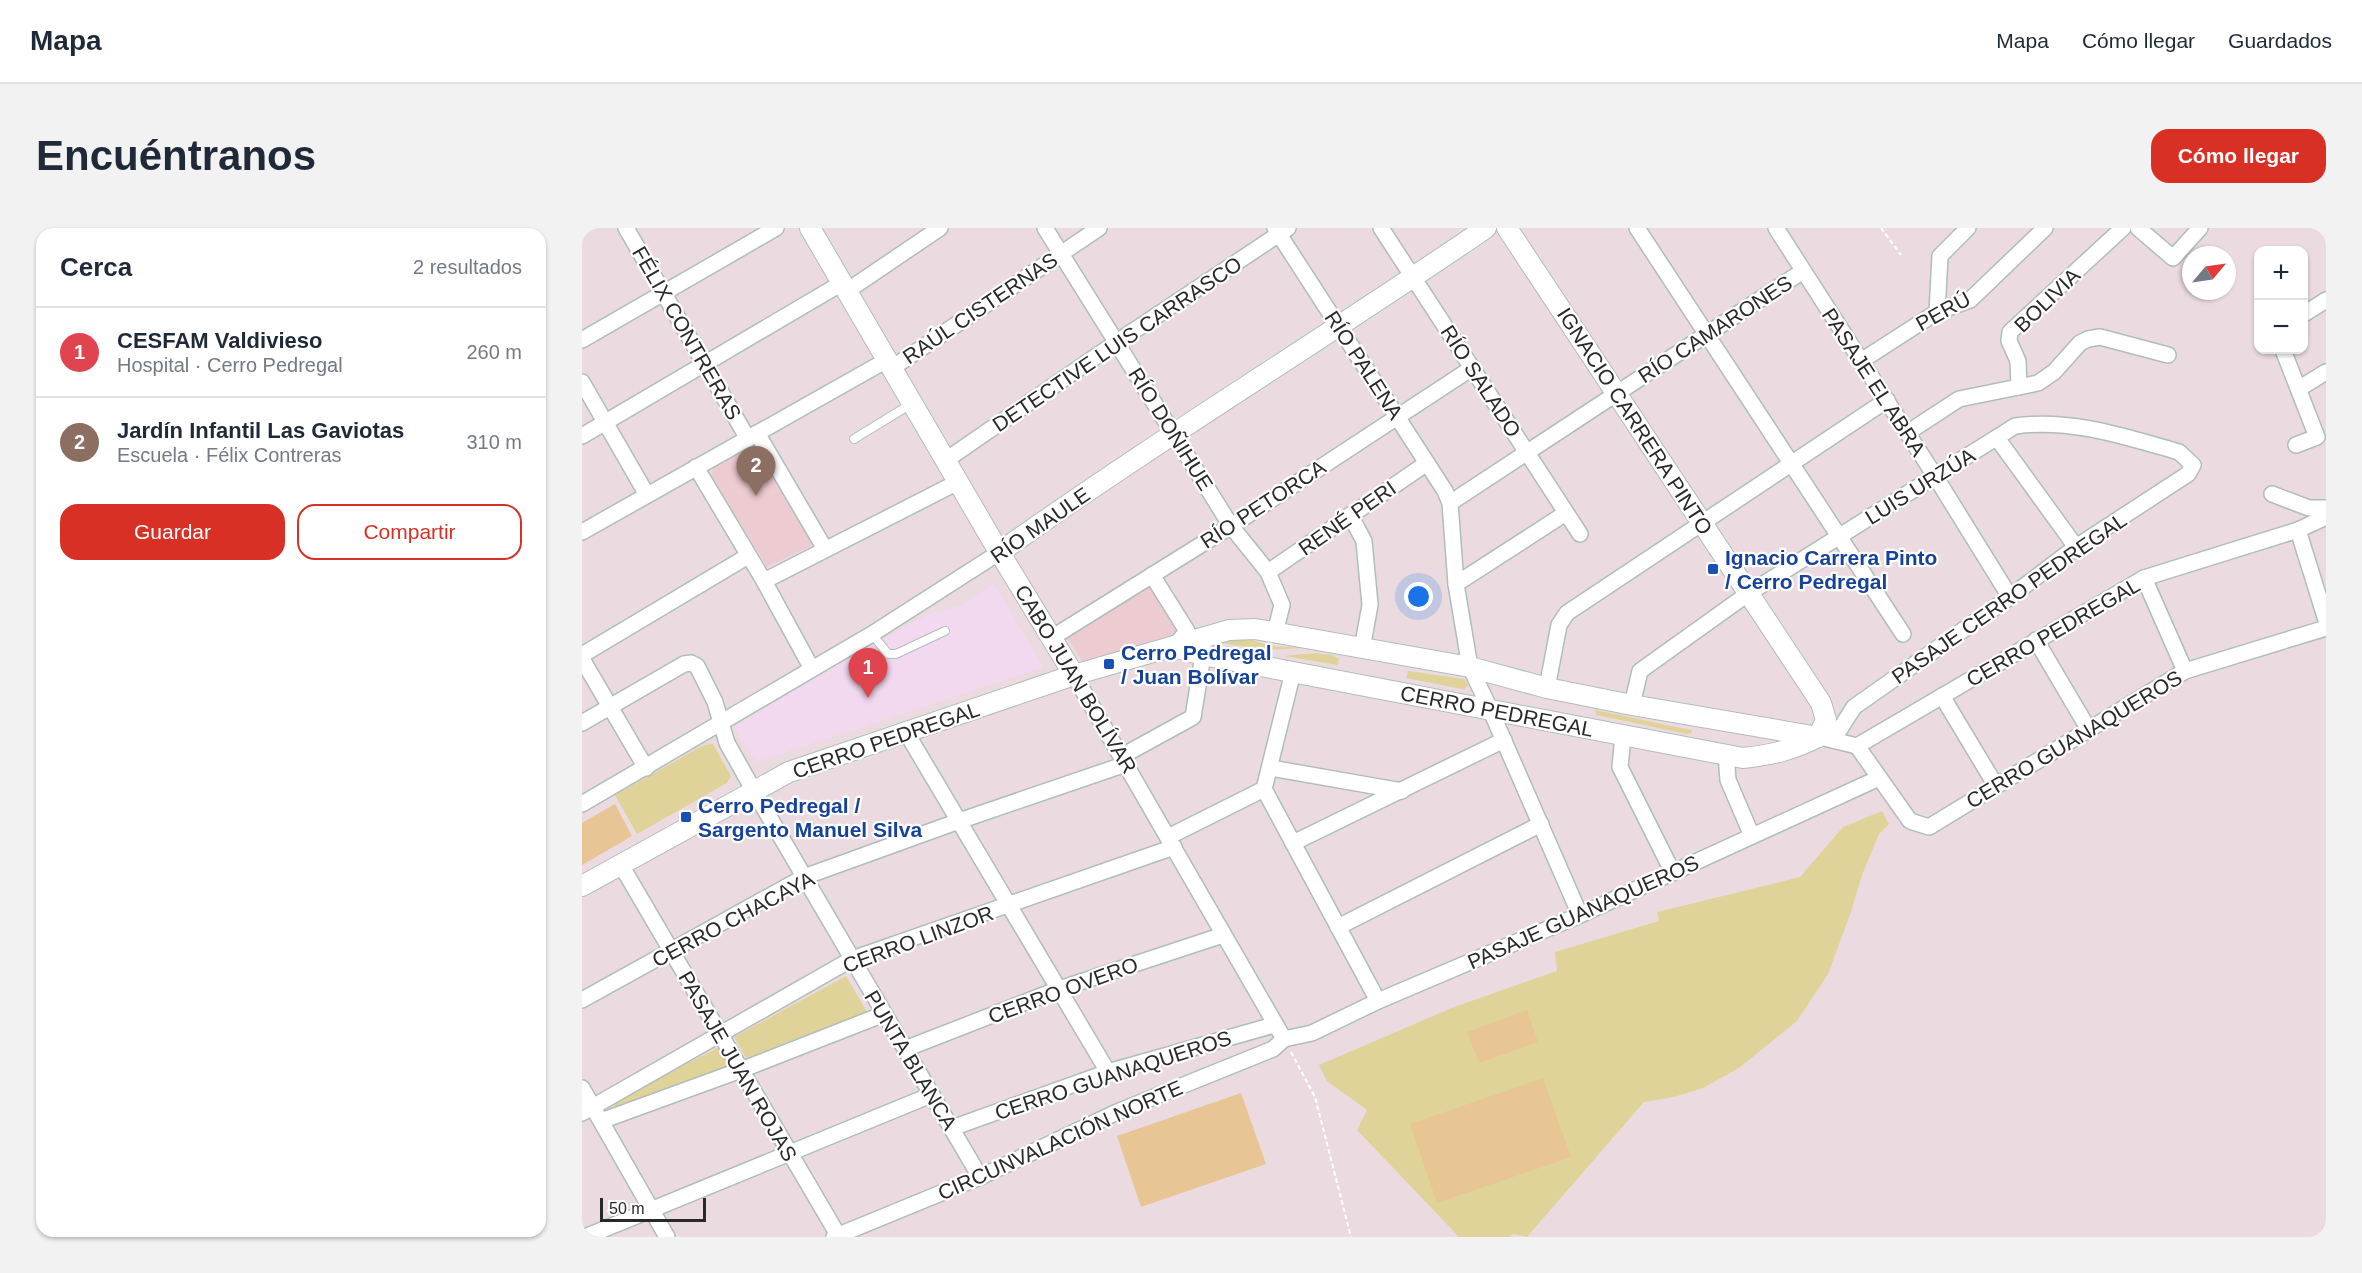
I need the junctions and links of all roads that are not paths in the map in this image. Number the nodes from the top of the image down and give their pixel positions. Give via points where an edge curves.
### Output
1 (626, 228) edge
2 (776, 228) edge
3 (810, 228) edge
4 (940, 228) edge
5 (1045, 228) edge
6 (1099, 228) edge
7 (1381, 228) edge
8 (1486, 228) edge
9 (1508, 228) edge
10 (1637, 228) edge
11 (1776, 228) edge
12 (1968, 228) edge
13 (2045, 228) edge
14 (2123, 228) edge
15 (2138, 228) edge
16 (2200, 228) edge
17 (1281, 230) edge
18 (1062, 253) junction
19 (1803, 271) junction
20 (1413, 278) junction
21 (845, 287) junction
22 (663, 293) junction
23 (2326, 300) edge
24 (2308, 311) edge
25 (1937, 312) junction
26 (1340, 326) junction
27 (1707, 334) junction
28 (582, 340) edge
29 (1117, 342) junction
30 (2285, 354) edge
31 (2168, 355) dead end
32 (1861, 361) junction
33 (704, 364) junction
34 (890, 364) junction
35 (1472, 368) junction
36 (2326, 372) edge
37 (582, 382) edge
38 (2019, 387) junction
39 (2300, 388) junction
40 (1617, 393) junction
41 (1887, 400) junction
42 (913, 403) junction
43 (1398, 417) junction
44 (605, 422) junction
45 (1173, 432) junction
46 (1907, 433) junction
47 (582, 436) edge
48 (752, 436) junction
49 (1997, 438) junction
50 (854, 439) dead end
51 (2296, 445) dead end
52 (1527, 452) junction
53 (946, 460) junction
54 (1427, 463) junction
55 (1791, 464) junction
56 (2193, 465) joint
57 (696, 467) junction
58 (1935, 476) junction
59 (958, 482) junction
60 (2272, 494) dead end
61 (647, 495) junction
62 (1450, 503) junction
63 (2326, 508) edge
64 (1566, 513) junction
65 (1350, 515) junction
66 (2326, 517) edge
67 (1702, 523) junction
68 (1231, 526) junction
69 (2298, 530) junction
70 (582, 532) edge
71 (1580, 534) dead end
72 (1839, 536) junction
73 (2076, 547) junction
74 (825, 549) junction
75 (1000, 552) junction
76 (748, 556) junction
77 (1268, 572) junction
78 (1152, 574) junction
79 (2144, 578) junction
80 (764, 581) junction
81 (1456, 584) junction
82 (1749, 593) junction
83 (2010, 597) junction
84 (2324, 603) edge
85 (2326, 620) edge
86 (2326, 628) edge
87 (945, 631) dead end
88 (1275, 633) junction
89 (872, 634) junction
90 (1903, 634) dead end
91 (1053, 637) junction
92 (2036, 640) junction
93 (1174, 647) junction
94 (1362, 649) junction
95 (1203, 655) junction
96 (582, 657) edge
97 (1470, 667) junction
98 (812, 669) junction
99 (2185, 671) junction
100 (1293, 672) junction
101 (1074, 675) junction
102 (1547, 688) junction
103 (1942, 696) junction
104 (1632, 705) junction
105 (610, 707) junction
106 (1490, 709) junction
107 (582, 723) edge
108 (720, 723) junction
109 (2089, 730) junction
110 (906, 732) junction
111 (1623, 736) junction
112 (1826, 739) junction
113 (1504, 740) junction
114 (1857, 746) junction
115 (1726, 755) junction
116 (1124, 760) junction
117 (646, 768) junction
118 (1271, 768) junction
119 (1880, 778) junction
120 (1996, 786) junction
121 (1264, 789) junction
122 (753, 791) junction
123 (1402, 791) junction
124 (582, 804) edge
125 (959, 820) junction
126 (1541, 825) junction
127 (1752, 836) junction
128 (1171, 842) junction
129 (1293, 843) junction
130 (621, 865) junction
131 (1673, 873) junction
132 (804, 878) junction
133 (582, 886) edge
134 (1010, 906) junction
135 (1580, 915) junction
136 (1338, 927) junction
137 (1223, 935) junction
138 (672, 952) junction
139 (852, 959) junction
140 (1059, 989) junction
141 (582, 1000) edge
142 (1378, 1001) junction
143 (884, 1014) junction
144 (1274, 1025) junction
145 (721, 1035) junction
146 (1284, 1039) junction
147 (905, 1049) junction
148 (741, 1070) junction
149 (1108, 1072) junction
150 (582, 1088) edge
151 (931, 1095) junction
152 (587, 1110) edge
153 (601, 1121) junction
154 (952, 1128) junction
155 (790, 1154) junction
156 (980, 1177) junction
157 (651, 1209) junction
158 (836, 1236) edge
159 (585, 1237) edge
160 (667, 1237) edge

1 - 22 street, FÉLIX CONTRERAS
2 - 22 street
3 - 21 street, CABO JUAN BOLÍVAR
4 - 21 street
5 - 18 street, RÍO DOÑIHUE
6 - 18 street, RAÚL CISTERNAS
7 - 20 street, RÍO SALADO
8 - 20 street, RÍO MAULE
9 - 40 street, IGNACIO CARRERA PINTO
10 - 27 street
11 - 19 street, PASAJE EL ABRA
12 - 25 street via 1940,256
13 - 25 street, PERÚ via 1970,300
14 - 38 street, BOLIVIA via 2010,332 2009,341 2018,361
15 - 16 street via 2173,258
17 - 26 street, RÍO PALENA
17 - 29 street, DETECTIVE LUIS CARRASCO
18 - 29 street, RÍO DOÑIHUE
18 - 34 street, RAÚL CISTERNAS
19 - 27 street, RÍO CAMARONES
19 - 32 street, PASAJE EL ABRA
20 - 26 street, RÍO MAULE
20 - 35 street, RÍO SALADO
21 - 33 street
21 - 34 street, CABO JUAN BOLÍVAR
22 - 28 street
22 - 33 street, FÉLIX CONTRERAS
23 - 24 street
25 - 32 street, PERÚ
26 - 43 street, RÍO PALENA
26 - 45 street, RÍO MAULE
27 - 40 street, RÍO CAMARONES
27 - 55 street
29 - 45 street, RÍO DOÑIHUE
29 - 53 street, DETECTIVE LUIS CARRASCO
30 - 39 street
31 - 38 street via 2100,337 2088,339 2054,372 2038,383
32 - 41 street, PASAJE EL ABRA
33 - 44 street
33 - 48 street, FÉLIX CONTRERAS
34 - 42 street, CABO JUAN BOLÍVAR
34 - 48 street, RAÚL CISTERNAS
35 - 43 street, RÍO PETORCA
35 - 52 street, RÍO SALADO
36 - 39 street
37 - 44 street
38 - 46 street via 1959,399
39 - 51 street via 2317,437
40 - 52 street, RÍO CAMARONES
40 - 67 street, IGNACIO CARRERA PINTO
41 - 46 street, PASAJE EL ABRA
41 - 55 street
42 - 50 lane
42 - 53 street, CABO JUAN BOLÍVAR
43 - 54 street, RÍO PALENA
43 - 68 street, RÍO PETORCA
44 - 47 street
44 - 61 street
45 - 68 street, RÍO DOÑIHUE
45 - 75 street, RÍO MAULE
46 - 58 street, PASAJE EL ABRA
48 - 57 street, RAÚL CISTERNAS
48 - 74 street, FÉLIX CONTRERAS
49 - 56 street, LUIS URZÚA via 2015,426 2027,424 2088,427 2179,452
49 - 58 street, LUIS URZÚA
49 - 73 street
52 - 62 street, RÍO CAMARONES
52 - 64 street, RÍO SALADO
53 - 59 street, CABO JUAN BOLÍVAR
54 - 62 street, RÍO PALENA
54 - 65 street, RENÉ PERI
55 - 67 street
55 - 72 street
56 - 73 street, PASAJE CERRO PEDREGAL via 2188,474
57 - 61 street, RAÚL CISTERNAS
57 - 76 street
58 - 72 street, LUIS URZÚA
58 - 83 street, PASAJE EL ABRA
59 - 74 street
59 - 75 street, CABO JUAN BOLÍVAR
60 - 63 street via 2309,508
61 - 70 street, RAÚL CISTERNAS
62 - 81 street
64 - 71 street, RÍO SALADO
64 - 81 street
65 - 77 street, RENÉ PERI
65 - 94 street via 1364,541 1370,605
66 - 69 street, CERRO PEDREGAL
67 - 82 street, IGNACIO CARRERA PINTO
67 - 102 street via 1561,619
68 - 77 street, RÍO DOÑIHUE
68 - 78 street, RÍO PETORCA
69 - 79 street, CERRO PEDREGAL
69 - 84 street
72 - 82 street, LUIS URZÚA
72 - 90 street
73 - 83 street, PASAJE CERRO PEDREGAL
74 - 80 street
75 - 89 street, RÍO MAULE
75 - 91 street, CABO JUAN BOLÍVAR
76 - 80 street
76 - 96 street
77 - 88 street, RÍO DOÑIHUE via 1282,605
78 - 91 street, RÍO PETORCA
78 - 93 street via 1187,631
79 - 92 street, CERRO PEDREGAL
79 - 99 street
80 - 98 street
81 - 97 street
82 - 104 street, LUIS URZÚA via 1640,671
82 - 112 street, IGNACIO CARRERA PINTO via 1821,703
83 - 112 street, PASAJE CERRO PEDREGAL via 1854,707
84 - 85 street
86 - 99 street, CERRO GUANAQUEROS
87 - 89 lane via 896,654 888,654
88 - 93 street, CERRO PEDREGAL via 1229,630
88 - 94 street, CERRO PEDREGAL
89 - 98 street, RÍO MAULE
91 - 101 street, CABO JUAN BOLÍVAR
92 - 103 street, CERRO PEDREGAL
92 - 109 street
93 - 95 street, CERRO PEDREGAL
93 - 101 street, CERRO PEDREGAL
94 - 97 street, CERRO PEDREGAL
95 - 100 street, CERRO PEDREGAL
95 - 116 street, CERRO CHACAYA via 1193,717
96 - 105 street
97 - 102 street, CERRO PEDREGAL
97 - 106 street
98 - 108 street, RÍO MAULE
99 - 109 street, CERRO GUANAQUEROS
100 - 106 street, CERRO PEDREGAL
100 - 118 street
101 - 110 street, CERRO PEDREGAL
101 - 116 street, CABO JUAN BOLÍVAR
102 - 104 street, CERRO PEDREGAL
103 - 114 street, CERRO PEDREGAL
103 - 120 street
104 - 112 street, CERRO PEDREGAL
105 - 107 street
105 - 108 street, PUNTA BLANCA via 691,663 697,666 715,702
105 - 117 street
106 - 111 street, CERRO PEDREGAL
106 - 113 street
108 - 117 street, RÍO MAULE
108 - 122 street, PUNTA BLANCA
109 - 120 street, CERRO GUANAQUEROS
110 - 122 street, CERRO PEDREGAL via 789,772
110 - 125 street
111 - 115 street, CERRO PEDREGAL
111 - 131 street via 1620,767
112 - 114 street, CERRO PEDREGAL
112 - 115 street, CERRO PEDREGAL via 1773,755
113 - 123 street
113 - 126 street
114 - 119 street
115 - 127 street via 1728,780
116 - 125 street, CERRO CHACAYA
116 - 128 street, CABO JUAN BOLÍVAR
117 - 124 street, RÍO MAULE
118 - 121 street
118 - 123 street
119 - 120 street, CERRO GUANAQUEROS via 1910,821 1929,827
119 - 127 street, PASAJE GUANAQUEROS
121 - 128 street, CERRO LINZOR
121 - 129 street
122 - 130 street, CERRO PEDREGAL
122 - 132 street, PUNTA BLANCA
123 - 129 street
125 - 132 street, CERRO CHACAYA
125 - 134 street
126 - 135 street
126 - 136 street
127 - 131 street, PASAJE GUANAQUEROS
128 - 134 street, CERRO LINZOR
128 - 137 street, CABO JUAN BOLÍVAR
129 - 136 street
130 - 133 street, CERRO PEDREGAL
130 - 138 street, PASAJE JUAN ROJAS
131 - 135 street, PASAJE GUANAQUEROS
132 - 138 street, CERRO CHACAYA
132 - 139 street, PUNTA BLANCA
134 - 139 street, CERRO LINZOR
134 - 140 street
135 - 142 street, PASAJE GUANAQUEROS
136 - 142 street
137 - 140 street, CERRO OVERO
137 - 144 street, CABO JUAN BOLÍVAR
138 - 141 street, CERRO CHACAYA
138 - 145 street, PASAJE JUAN ROJAS
139 - 143 street, PUNTA BLANCA
139 - 145 street, CERRO LINZOR
140 - 147 street, CERRO OVERO
140 - 149 street
142 - 146 street, PASAJE GUANAQUEROS via 1312,1033
143 - 147 street, PUNTA BLANCA
143 - 148 street
144 - 146 street, CABO JUAN BOLÍVAR
144 - 149 street, CERRO GUANAQUEROS
145 - 148 street, PASAJE JUAN ROJAS
145 - 152 street, CERRO LINZOR
146 - 156 street, CIRCUNVALACIÓN NORTE via 1273,1049 1116,1112
147 - 151 street, PUNTA BLANCA
148 - 153 street
148 - 155 street, PASAJE JUAN ROJAS
149 - 154 street, CERRO GUANAQUEROS
150 - 152 street
151 - 154 street, PUNTA BLANCA
151 - 155 street
152 - 153 street
153 - 157 street
154 - 156 street, PUNTA BLANCA
155 - 157 street
155 - 158 street, PASAJE JUAN ROJAS
156 - 158 street, CIRCUNVALACIÓN NORTE
157 - 159 street
157 - 160 street

